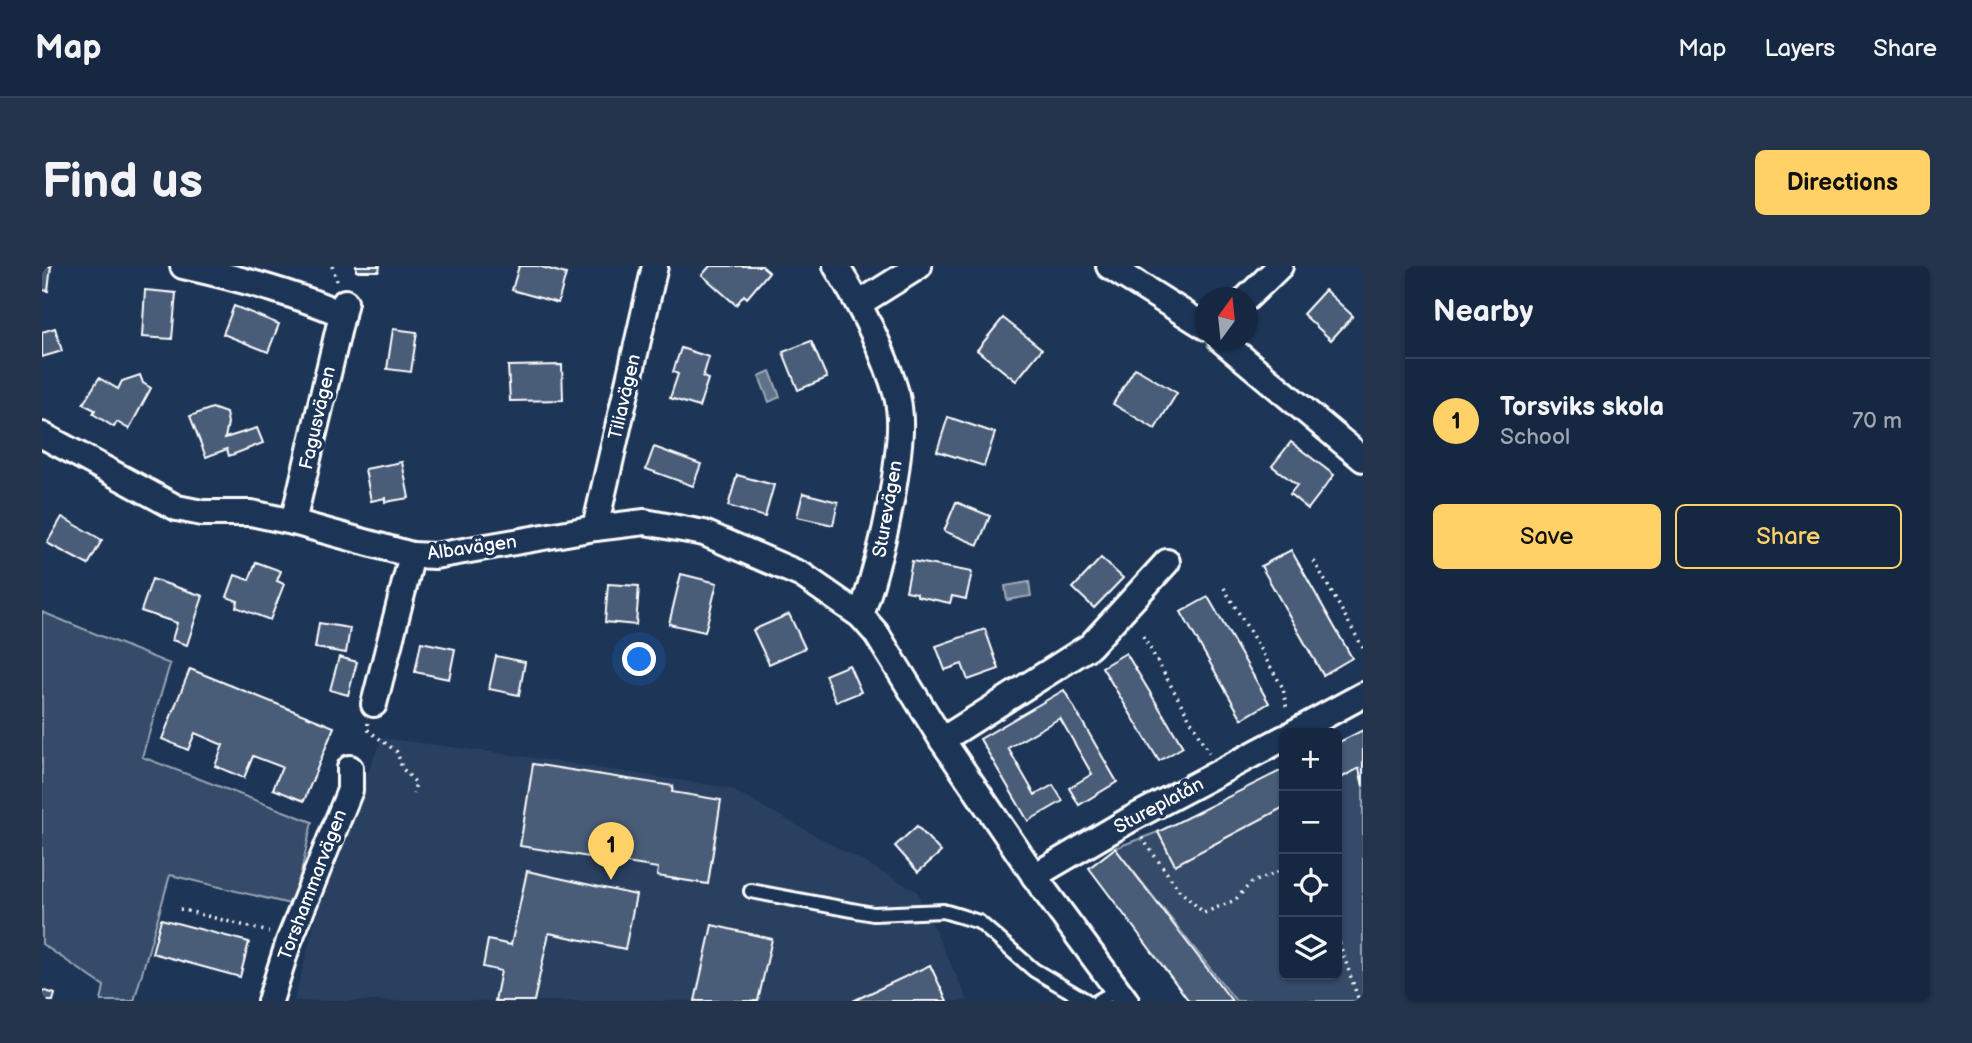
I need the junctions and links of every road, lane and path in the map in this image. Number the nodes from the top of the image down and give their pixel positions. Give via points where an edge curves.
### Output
1 (183, 266) edge
2 (655, 266) edge
3 (836, 266) edge
4 (919, 266) edge
5 (1109, 266) edge
6 (1280, 266) edge
7 (1258, 287) edge
8 (860, 303) junction
9 (1195, 320) edge
10 (1233, 350) edge
11 (42, 435) edge
12 (1363, 459) edge
13 (293, 522) junction
14 (595, 528) junction
15 (412, 555) junction
16 (1314, 561) dead end
17 (1167, 562) dead end
18 (1224, 588) dead end
19 (861, 616) junction
20 (1143, 636) dead end
21 (1363, 648) edge
22 (1363, 695) edge
23 (374, 704) joint
24 (1290, 728) edge
25 (1302, 728) edge
26 (942, 740) junction
27 (1279, 741) edge
28 (351, 768) dead end
29 (1220, 773) junction
30 (413, 793) dead end
31 (1136, 830) dead end
32 (1279, 871) edge
33 (1034, 876) junction
34 (751, 891) dead end
35 (180, 909) dead end
36 (291, 938) junction
37 (1342, 951) edge
38 (1114, 997) edge
39 (270, 1001) edge
40 (1087, 1001) edge
41 (1359, 1001) edge

1 - 13 street, Fagusvägen via 343,308
2 - 14 street, Tiliavägen
3 - 8 street, Sturevägen
4 - 8 street
5 - 9 street
6 - 7 street
8 - 19 street, Sturevägen via 897,398 901,434 879,562
10 - 12 street
11 - 13 street, Albavägen via 177,508 251,513
13 - 15 street, Albavägen
14 - 15 street, Albavägen via 435,556
14 - 19 street, Albavägen via 645,522 704,533 802,575
15 - 23 street
16 - 21 path
17 - 26 street via 1090,646
18 - 24 path via 1283,688
19 - 26 street
20 - 29 path
22 - 25 street, Stureplatån
23 - 30 path via 367,729 397,752 402,768 416,783
26 - 33 street
27 - 29 street, Stureplatån
28 - 36 street, Torshammarvägen via 350,790
29 - 33 street, Stureplatån
31 - 32 path via 1179,890 1204,912 1235,900 1251,883
33 - 38 street
34 - 40 lane via 873,914 943,911 960,915 979,922 1034,970
35 - 36 path
36 - 39 street, Torshammarvägen
37 - 41 path

